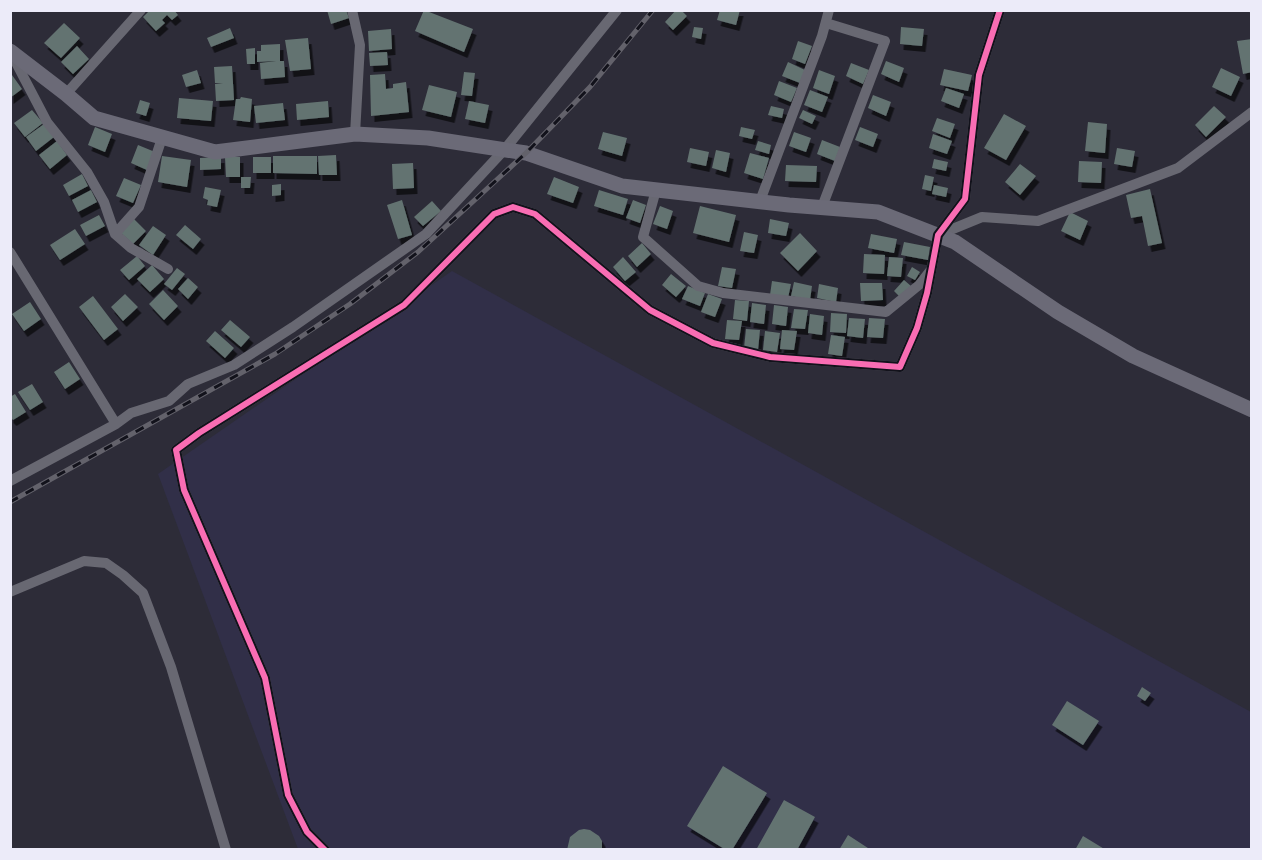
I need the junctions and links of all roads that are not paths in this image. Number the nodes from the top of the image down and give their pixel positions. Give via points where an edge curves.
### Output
1 (141, 10) edge
2 (352, 10) edge
3 (617, 10) edge
4 (829, 10) edge
5 (1000, 10) edge
6 (826, 22) junction
7 (10, 51) edge
8 (66, 94) junction
9 (1251, 112) edge
10 (355, 134) junction
11 (162, 138) junction
12 (505, 149) junction
13 (656, 190) junction
14 (760, 201) junction
15 (822, 207) junction
16 (115, 234) junction
17 (938, 235) junction
18 (10, 252) edge
19 (932, 268) junction
20 (168, 269) dead end
21 (1251, 410) edge
22 (116, 424) junction
23 (10, 481) edge
24 (10, 592) edge
25 (226, 849) edge
26 (325, 849) edge

1 - 8 street
2 - 10 street via 360,45
3 - 12 street
4 - 6 street
5 - 17 street via 979,75 964,199
6 - 14 street
6 - 15 street via 885,41
7 - 8 street
7 - 16 street via 47,122 87,172 104,202
8 - 11 street via 94,118
9 - 17 street via 1178,168 1038,222 982,217
10 - 11 street via 215,152
10 - 12 street via 428,138
11 - 16 street via 139,207
12 - 13 street via 622,186
12 - 22 street via 426,234 234,365 188,384 169,401 131,413
13 - 14 street
13 - 19 street via 643,237 698,286 723,293 886,312 919,285
14 - 15 street
15 - 17 street via 878,212
16 - 20 street
17 - 19 street
17 - 21 street via 955,242 1058,312 1133,356
18 - 22 street
19 - 26 street via 917,328 900,366 770,357 713,343 650,309 536,213 513,207 494,214 404,305 176,450 184,490 265,678 288,795 307,832
22 - 23 street
24 - 25 street via 84,561 106,563 143,593 171,667

